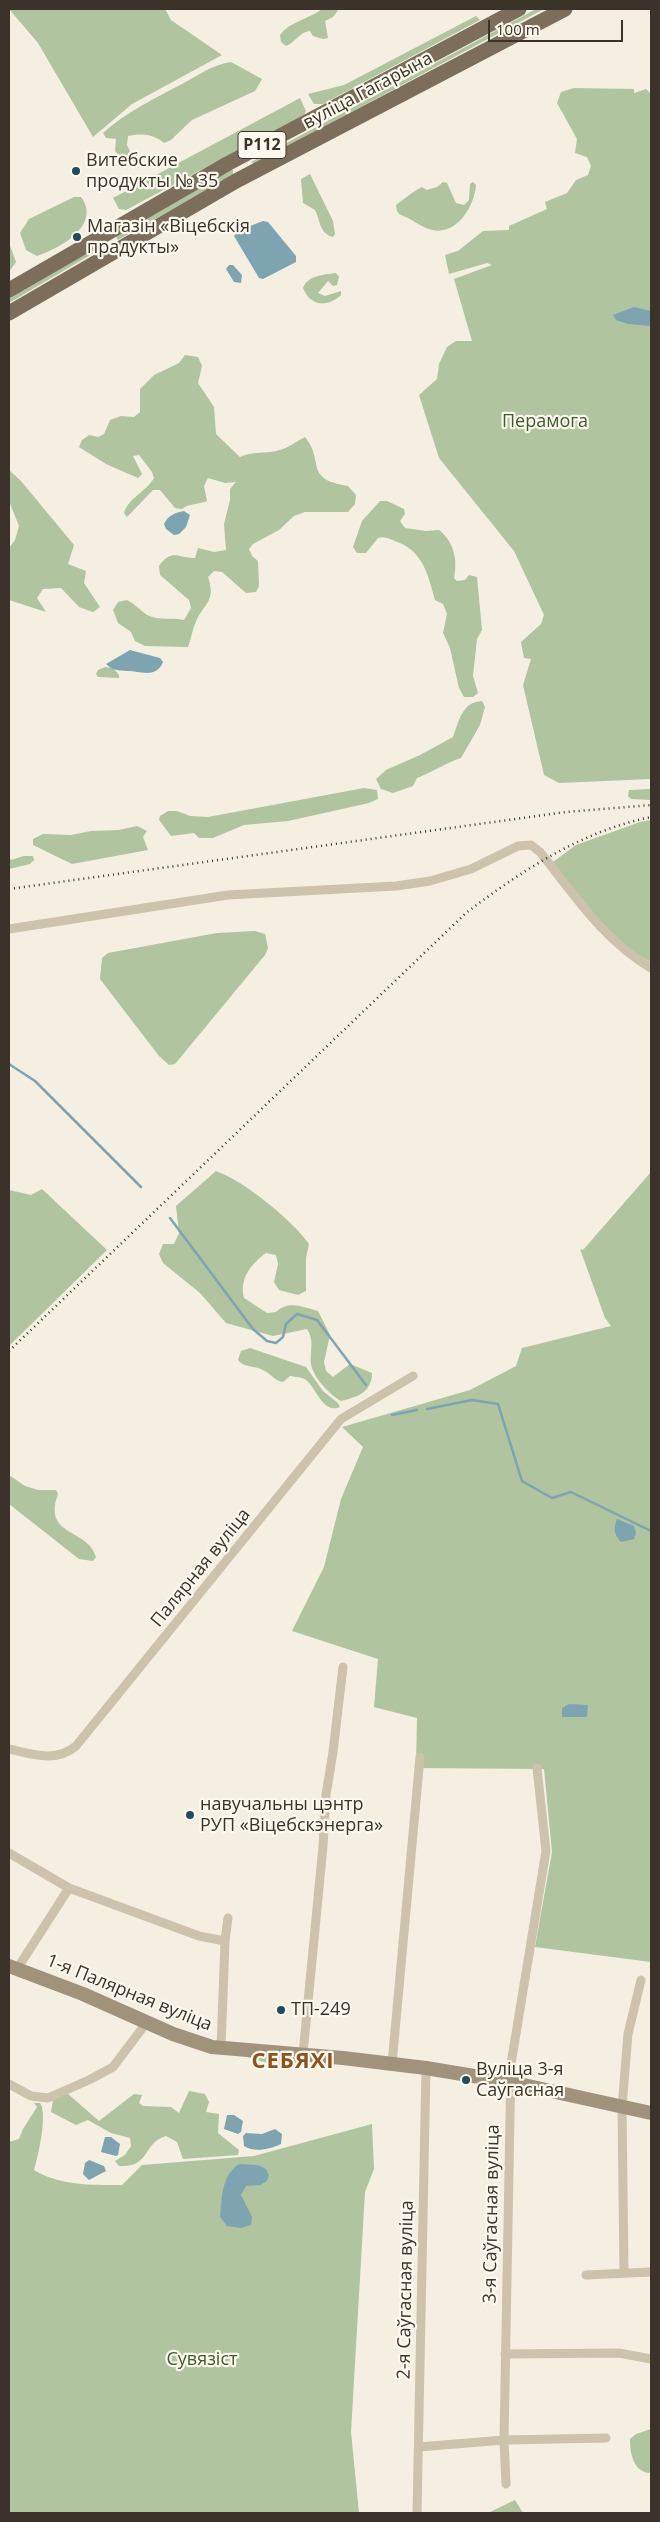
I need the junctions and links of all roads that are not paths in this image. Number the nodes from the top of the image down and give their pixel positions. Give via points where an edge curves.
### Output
1 (519, 9) edge
2 (565, 9) edge
3 (249, 152) junction
4 (228, 164) junction
5 (260, 170) junction
6 (236, 181) junction
7 (9, 290) edge
8 (9, 313) edge
9 (9, 928) edge
10 (651, 968) edge
11 (413, 1376) dead end
12 (343, 1667) dead end
13 (9, 1749) edge
14 (420, 1757) dead end
15 (537, 1768) dead end
16 (9, 1853) edge
17 (69, 1888) junction
18 (228, 1918) dead end
19 (225, 1941) junction
20 (13, 1967) edge
21 (641, 1980) dead end
22 (147, 2022) junction
23 (221, 2048) junction
24 (303, 2054) junction
25 (392, 2064) junction
26 (426, 2068) junction
27 (510, 2082) junction
28 (9, 2084) edge
29 (622, 2107) junction
30 (651, 2113) edge
31 (651, 2272) edge
32 (624, 2273) junction
33 (586, 2276) dead end
34 (505, 2354) junction
35 (651, 2359) edge
36 (606, 2438) dead end
37 (504, 2440) junction
38 (419, 2447) junction
39 (506, 2484) dead end
40 (418, 2513) edge

1 - 3 main road, вуліца Гагарына / Р112
2 - 5 main road, вуліца Гагарына / Р112
3 - 4 main road, вуліца Гагарына / Р112
3 - 5 main road via 246,164 250,169
4 - 6 main road via 233,163 240,168
4 - 7 main road, вуліца Гагарына / Р112
5 - 6 main road, вуліца Гагарына / Р112
6 - 8 main road, вуліца Гагарына / Р112
9 - 10 street via 228,895 396,886 430,881 471,869 518,846 531,845 600,926 629,955
11 - 13 street, Палярная вуліца via 341,1419 76,1746 62,1755 47,1757
12 - 24 street via 326,1795
14 - 25 street
15 - 27 street, 3-я Саўгасная вуліца via 546,1832 545,1866
16 - 17 street
17 - 19 street via 199,1936
17 - 20 street
18 - 19 street
19 - 23 street
20 - 22 street, 1-я Палярная вуліца
21 - 29 street via 628,2034
22 - 23 street, 1-я Палярная вуліца via 201,2044
22 - 28 street via 113,2067 81,2084 48,2098 32,2096
23 - 24 street, 1-я Палярная вуліца
24 - 25 street, 1-я Палярная вуліца
25 - 26 street, 1-я Палярная вуліца
26 - 27 street, 1-я Палярная вуліца
26 - 38 street, 2-я Саўгасная вуліца
27 - 29 street, 1-я Палярная вуліца
27 - 34 street, 3-я Саўгасная вуліца
29 - 30 street, 1-я Палярная вуліца
29 - 32 street
31 - 32 street
32 - 33 street
34 - 35 street via 619,2353
34 - 37 street, 3-я Саўгасная вуліца
36 - 37 street
37 - 38 street
37 - 39 street, 3-я Саўгасная вуліца
38 - 40 street, 2-я Саўгасная вуліца

